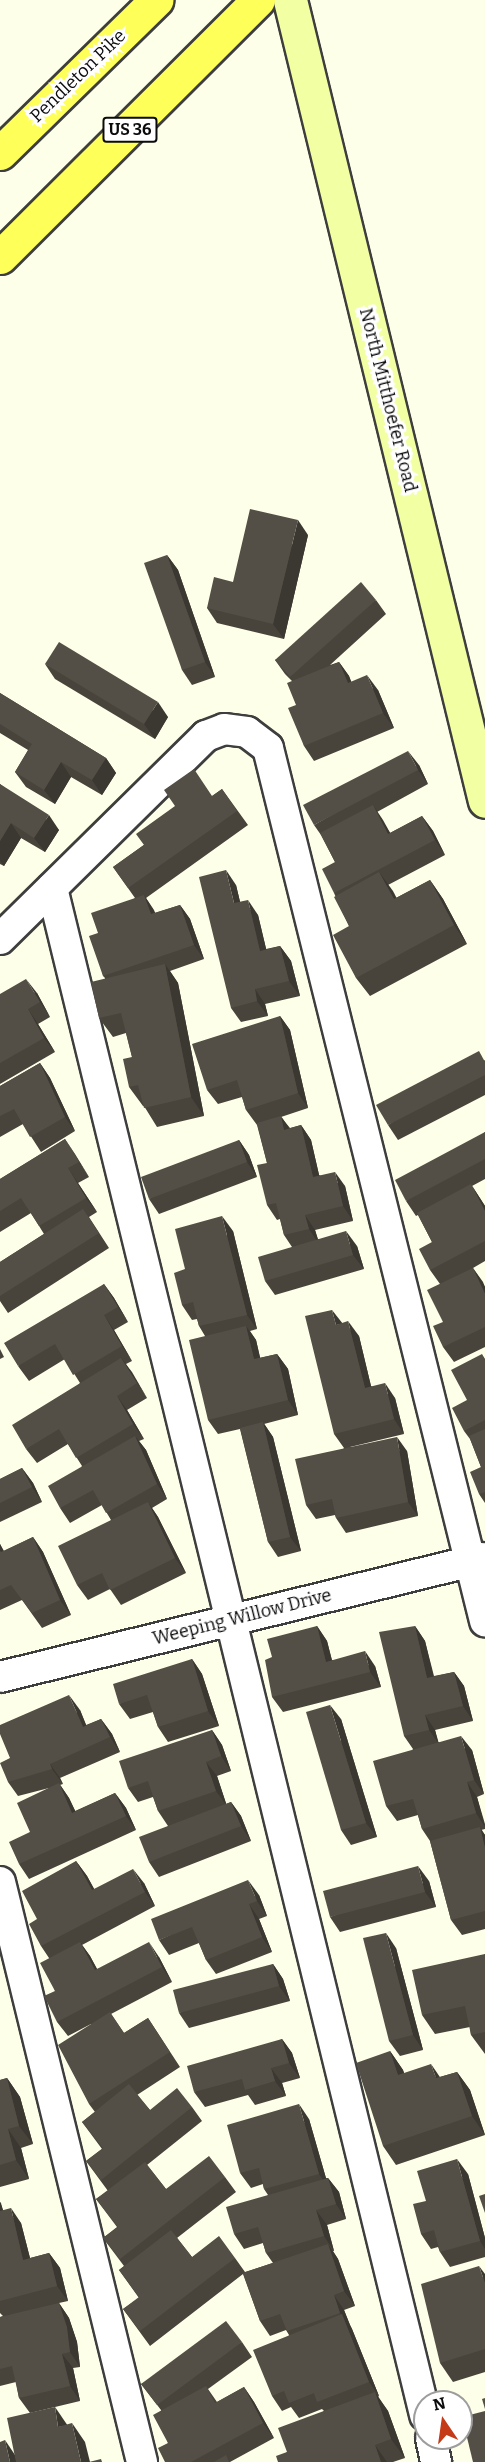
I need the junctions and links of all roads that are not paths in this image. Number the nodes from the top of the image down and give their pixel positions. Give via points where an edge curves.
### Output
1 (156, 0) edge
2 (258, 0) edge
3 (290, 0) edge
4 (0, 153) edge
5 (0, 257) edge
6 (485, 801) edge
7 (52, 888) junction
8 (0, 939) edge
9 (478, 1559) edge
10 (230, 1620) junction
11 (485, 1622) edge
12 (0, 1677) edge
13 (0, 1882) edge
14 (419, 2390) edge
15 (142, 2462) edge

1 - 4 main road, Pendleton Pike
2 - 5 main road, US 36
3 - 6 main road, North Mitthoefer Road
7 - 8 street
7 - 9 street via 206,736 224,729 247,732 268,748
7 - 10 street
9 - 10 street, Weeping Willow Drive
9 - 11 street
10 - 12 street, Weeping Willow Drive
10 - 14 street
13 - 15 street

